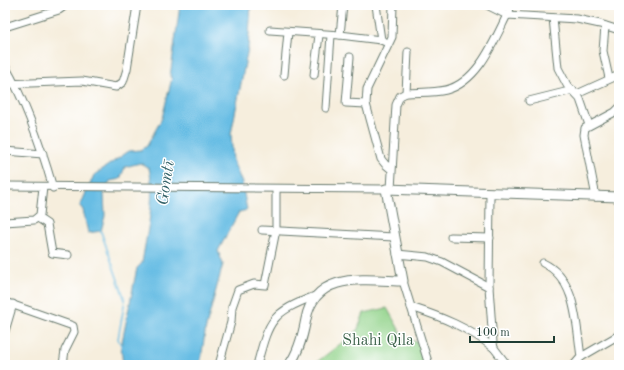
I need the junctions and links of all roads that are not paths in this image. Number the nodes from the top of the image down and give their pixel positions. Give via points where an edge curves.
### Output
1 (66, 5) edge
2 (137, 5) edge
3 (343, 5) edge
4 (376, 5) edge
5 (393, 5) edge
6 (487, 5) edge
7 (510, 5) edge
8 (508, 15) junction
9 (553, 18) junction
10 (605, 26) junction
11 (5, 27) edge
12 (270, 30) dead end
13 (619, 30) edge
14 (288, 32) junction
15 (319, 34) junction
16 (331, 35) junction
17 (340, 35) junction
18 (380, 40) junction
19 (388, 43) junction
20 (408, 52) dead end
21 (350, 57) dead end
22 (5, 66) edge
23 (284, 75) dead end
24 (314, 75) dead end
25 (619, 75) edge
26 (609, 78) junction
27 (15, 83) junction
28 (5, 84) edge
29 (575, 92) junction
30 (406, 93) junction
31 (529, 101) dead end
32 (366, 104) junction
33 (326, 108) dead end
34 (619, 108) edge
35 (589, 125) junction
36 (5, 151) edge
37 (43, 154) junction
38 (391, 168) junction
39 (5, 186) edge
40 (43, 187) junction
41 (53, 188) junction
42 (276, 189) junction
43 (389, 189) junction
44 (490, 194) junction
45 (596, 197) junction
46 (619, 197) edge
47 (38, 218) junction
48 (5, 222) edge
49 (262, 230) dead end
50 (276, 230) junction
51 (394, 237) junction
52 (451, 237) dead end
53 (490, 238) junction
54 (397, 254) junction
55 (68, 255) dead end
56 (544, 263) dead end
57 (402, 281) junction
58 (489, 287) junction
59 (315, 296) junction
60 (5, 302) edge
61 (13, 304) junction
62 (411, 307) junction
63 (5, 331) edge
64 (619, 335) edge
65 (494, 348) junction
66 (581, 356) junction
67 (63, 365) edge
68 (219, 365) edge
69 (257, 365) edge
70 (288, 365) edge
71 (429, 365) edge
72 (507, 365) edge
73 (574, 365) edge

1 - 11 street via 59,10
2 - 27 street via 127,69 123,82 116,87 82,81
3 - 17 street
4 - 18 street
5 - 19 street via 393,32
6 - 8 street
7 - 8 street
8 - 9 street
8 - 30 street via 471,75 447,90
9 - 10 street via 577,19
9 - 29 street via 558,68 567,85
10 - 13 street
10 - 26 street via 604,51
12 - 14 street
14 - 15 street
14 - 23 street
15 - 16 street
15 - 24 street
16 - 17 street
16 - 33 street
17 - 18 street
18 - 19 street
19 - 32 street via 367,89
20 - 30 street
21 - 32 street via 346,103
22 - 27 street
25 - 26 street
26 - 29 street
27 - 28 street
27 - 37 street
29 - 31 street
29 - 35 street
30 - 38 street via 400,96 396,105
32 - 38 street via 381,158
34 - 35 street
35 - 45 street via 585,128 584,135
36 - 37 street
37 - 41 street
38 - 43 street
39 - 40 street
40 - 41 street
40 - 47 street
41 - 42 street
42 - 43 street
42 - 50 street
43 - 44 main road
43 - 51 main road
44 - 45 main road
44 - 53 street
45 - 46 main road
47 - 48 street
47 - 55 street via 47,224 52,253
49 - 50 street
50 - 51 street
50 - 68 street via 265,285 254,284 238,290
51 - 54 main road
52 - 53 street
53 - 58 street
54 - 57 main road
54 - 58 street via 428,257 442,262
56 - 66 street via 563,276 568,287
57 - 59 main road via 351,280 324,288
57 - 62 street
58 - 65 street
59 - 69 street via 290,305 272,320 266,331
59 - 70 main road via 308,309 298,348
60 - 61 street
61 - 63 street
61 - 67 street via 73,326 74,332 65,350
62 - 65 street via 440,316 467,329
62 - 71 street
64 - 66 street
65 - 72 street
66 - 73 street

